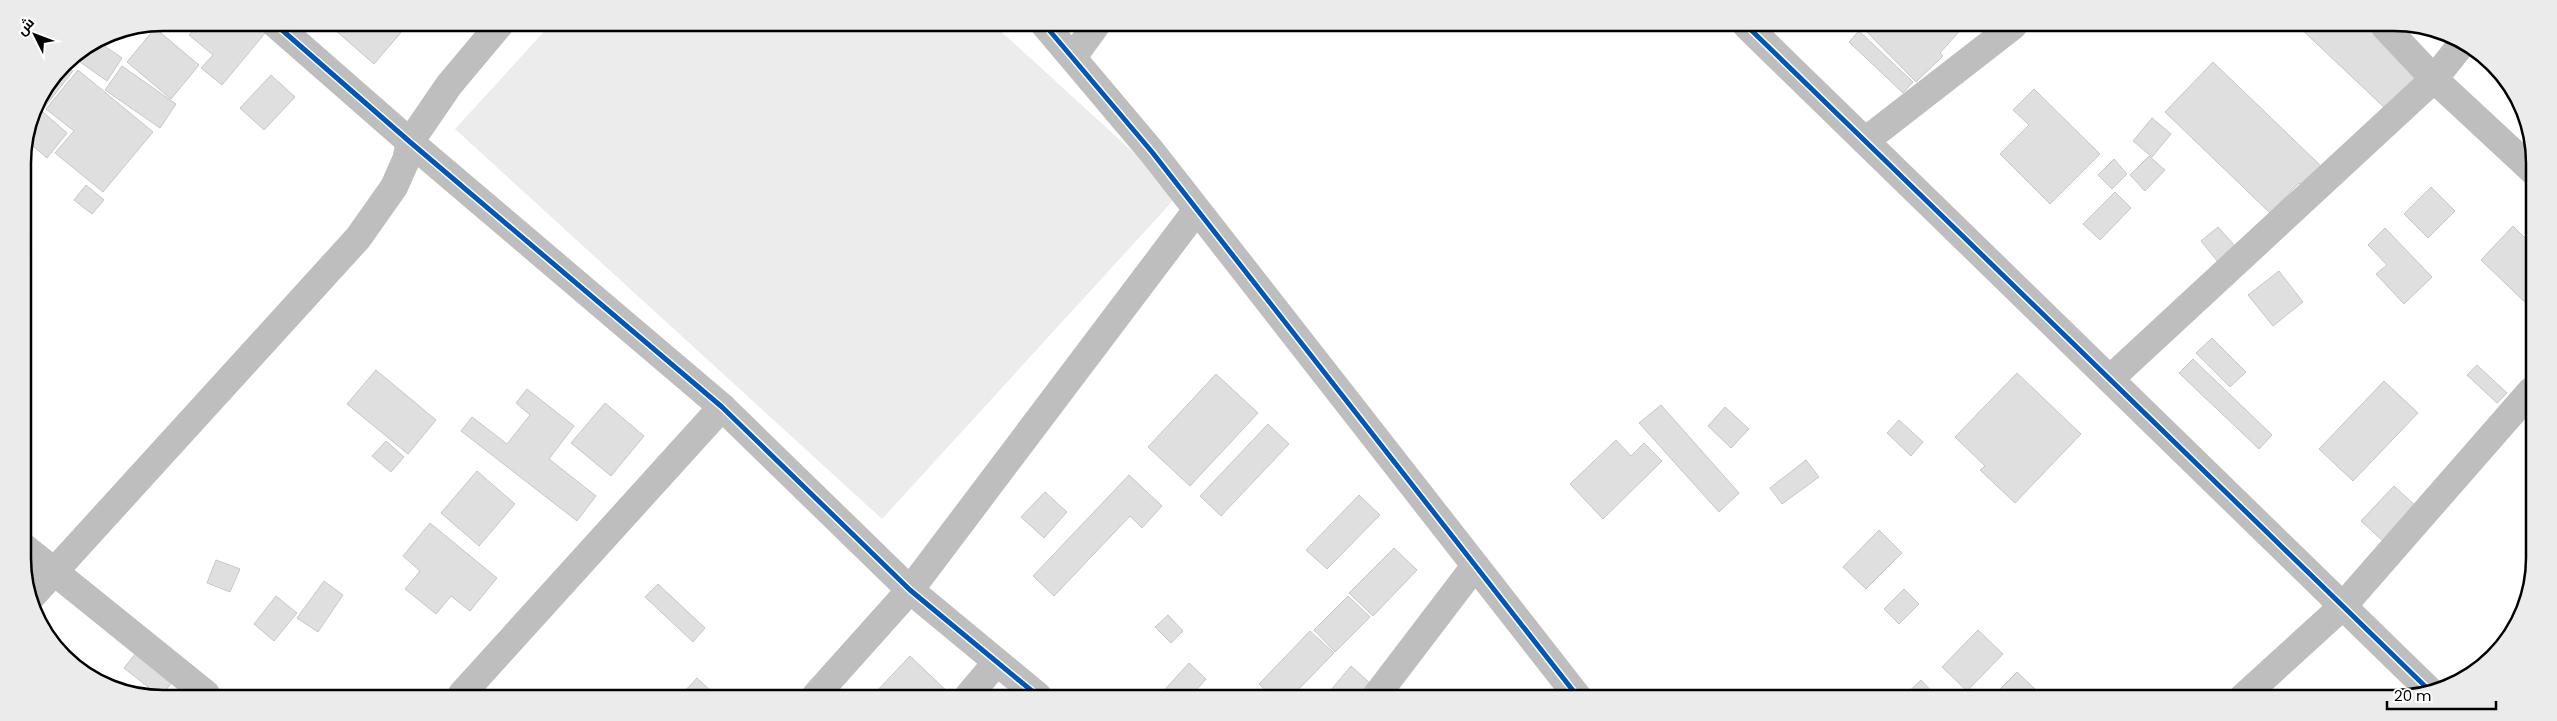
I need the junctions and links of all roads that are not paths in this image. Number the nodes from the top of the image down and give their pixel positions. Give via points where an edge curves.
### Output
1 (1752, 31) edge
2 (2006, 31) edge
3 (2389, 31) edge
4 (284, 32) edge
5 (494, 32) edge
6 (1051, 32) edge
7 (1091, 32) edge
8 (2458, 48) edge
9 (1073, 57) junction
10 (2434, 79) junction
11 (1865, 141) junction
12 (410, 142) junction
13 (2526, 164) edge
14 (1196, 211) junction
15 (2110, 379) junction
16 (2526, 397) edge
17 (722, 407) junction
18 (31, 553) edge
19 (1475, 566) junction
20 (56, 572) junction
21 (910, 590) junction
22 (36, 592) edge
23 (2343, 606) junction
24 (996, 663) junction
25 (2424, 686) edge
26 (1381, 689) edge
27 (1572, 689) edge
28 (2252, 689) edge
29 (201, 690) edge
30 (466, 690) edge
31 (821, 690) edge
32 (974, 690) edge
33 (1030, 690) edge

1 - 11 street
2 - 11 street
3 - 10 street
4 - 12 street
5 - 12 street via 449,85
6 - 9 street
7 - 9 street
8 - 10 street
9 - 14 street
10 - 13 street
10 - 15 street
11 - 15 street
12 - 17 street
12 - 20 street via 394,187 358,238
14 - 19 street
14 - 21 street
15 - 23 street
16 - 23 street
17 - 21 street
17 - 30 street
18 - 20 street
19 - 26 street
19 - 27 street
20 - 22 street
20 - 29 street
21 - 24 street
21 - 31 street
23 - 25 street
23 - 28 street
24 - 32 street
24 - 33 street

